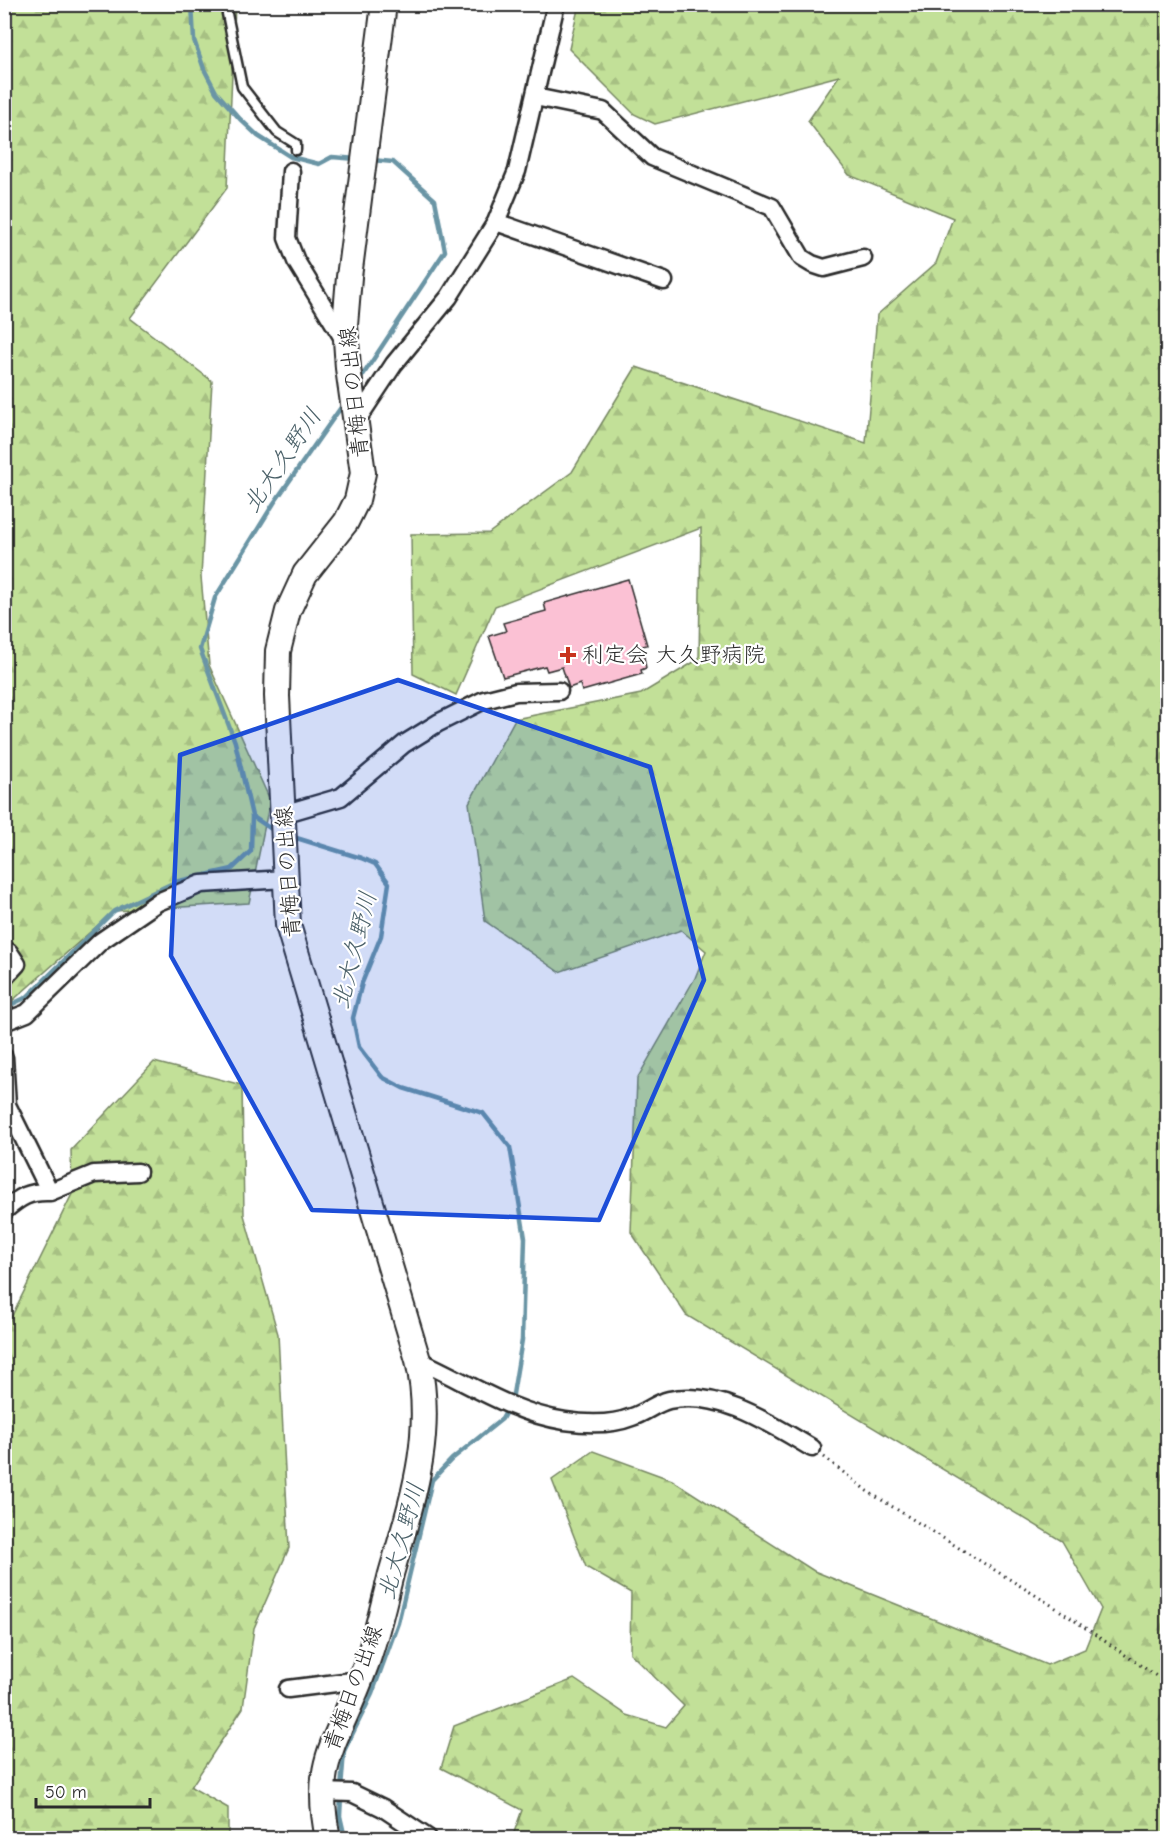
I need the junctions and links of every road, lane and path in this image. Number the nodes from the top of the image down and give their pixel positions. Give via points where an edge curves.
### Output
1 (225, 4) edge
2 (384, 4) edge
3 (556, 4) edge
4 (535, 97) junction
5 (296, 150) dead end
6 (291, 171) dead end
7 (496, 222) junction
8 (863, 258) dead end
9 (664, 280) dead end
10 (346, 344) junction
11 (356, 412) junction
12 (559, 691) dead end
13 (284, 829) junction
14 (286, 879) junction
15 (4, 954) edge
16 (4, 978) edge
17 (4, 1022) edge
18 (4, 1057) edge
19 (138, 1172) dead end
20 (50, 1192) junction
21 (4, 1211) edge
22 (418, 1360) junction
23 (812, 1448) joint
24 (360, 1680) junction
25 (1167, 1684) edge
26 (288, 1689) dead end
27 (326, 1792) junction
28 (328, 1839) edge
29 (428, 1839) edge

1 - 5 lane via 242,87 277,132 296,144
2 - 10 main road, 青梅日の出線 via 349,277
3 - 4 street
4 - 7 street via 517,171
4 - 8 street via 603,111 652,157 772,207 802,258 812,264 824,268
6 - 10 street via 287,238
7 - 9 street
7 - 11 street via 449,297
10 - 11 main road, 青梅日の出線
11 - 13 main road, 青梅日の出線 via 363,473 357,500 346,522 301,582 288,611 278,651
12 - 13 street via 516,692 484,700 438,723 404,744 341,797
13 - 14 main road, 青梅日の出線
14 - 17 street via 201,884 158,902 101,941 27,1013
14 - 22 main road, 青梅日の出線 via 288,925
15 - 16 street via 9,952 17,964
18 - 20 street via 7,1105
19 - 20 street via 94,1174
20 - 21 street via 34,1191 20,1196
22 - 23 street via 519,1409 566,1421 611,1423 632,1418 667,1400 695,1396 767,1422
22 - 24 main road, 青梅日の出線 via 426,1420 422,1457
23 - 25 path via 867,1491 1018,1584
24 - 26 street
24 - 27 main road, 青梅日の出線 via 327,1756
27 - 28 main road, 青梅日の出線
27 - 29 street via 352,1793 383,1808

